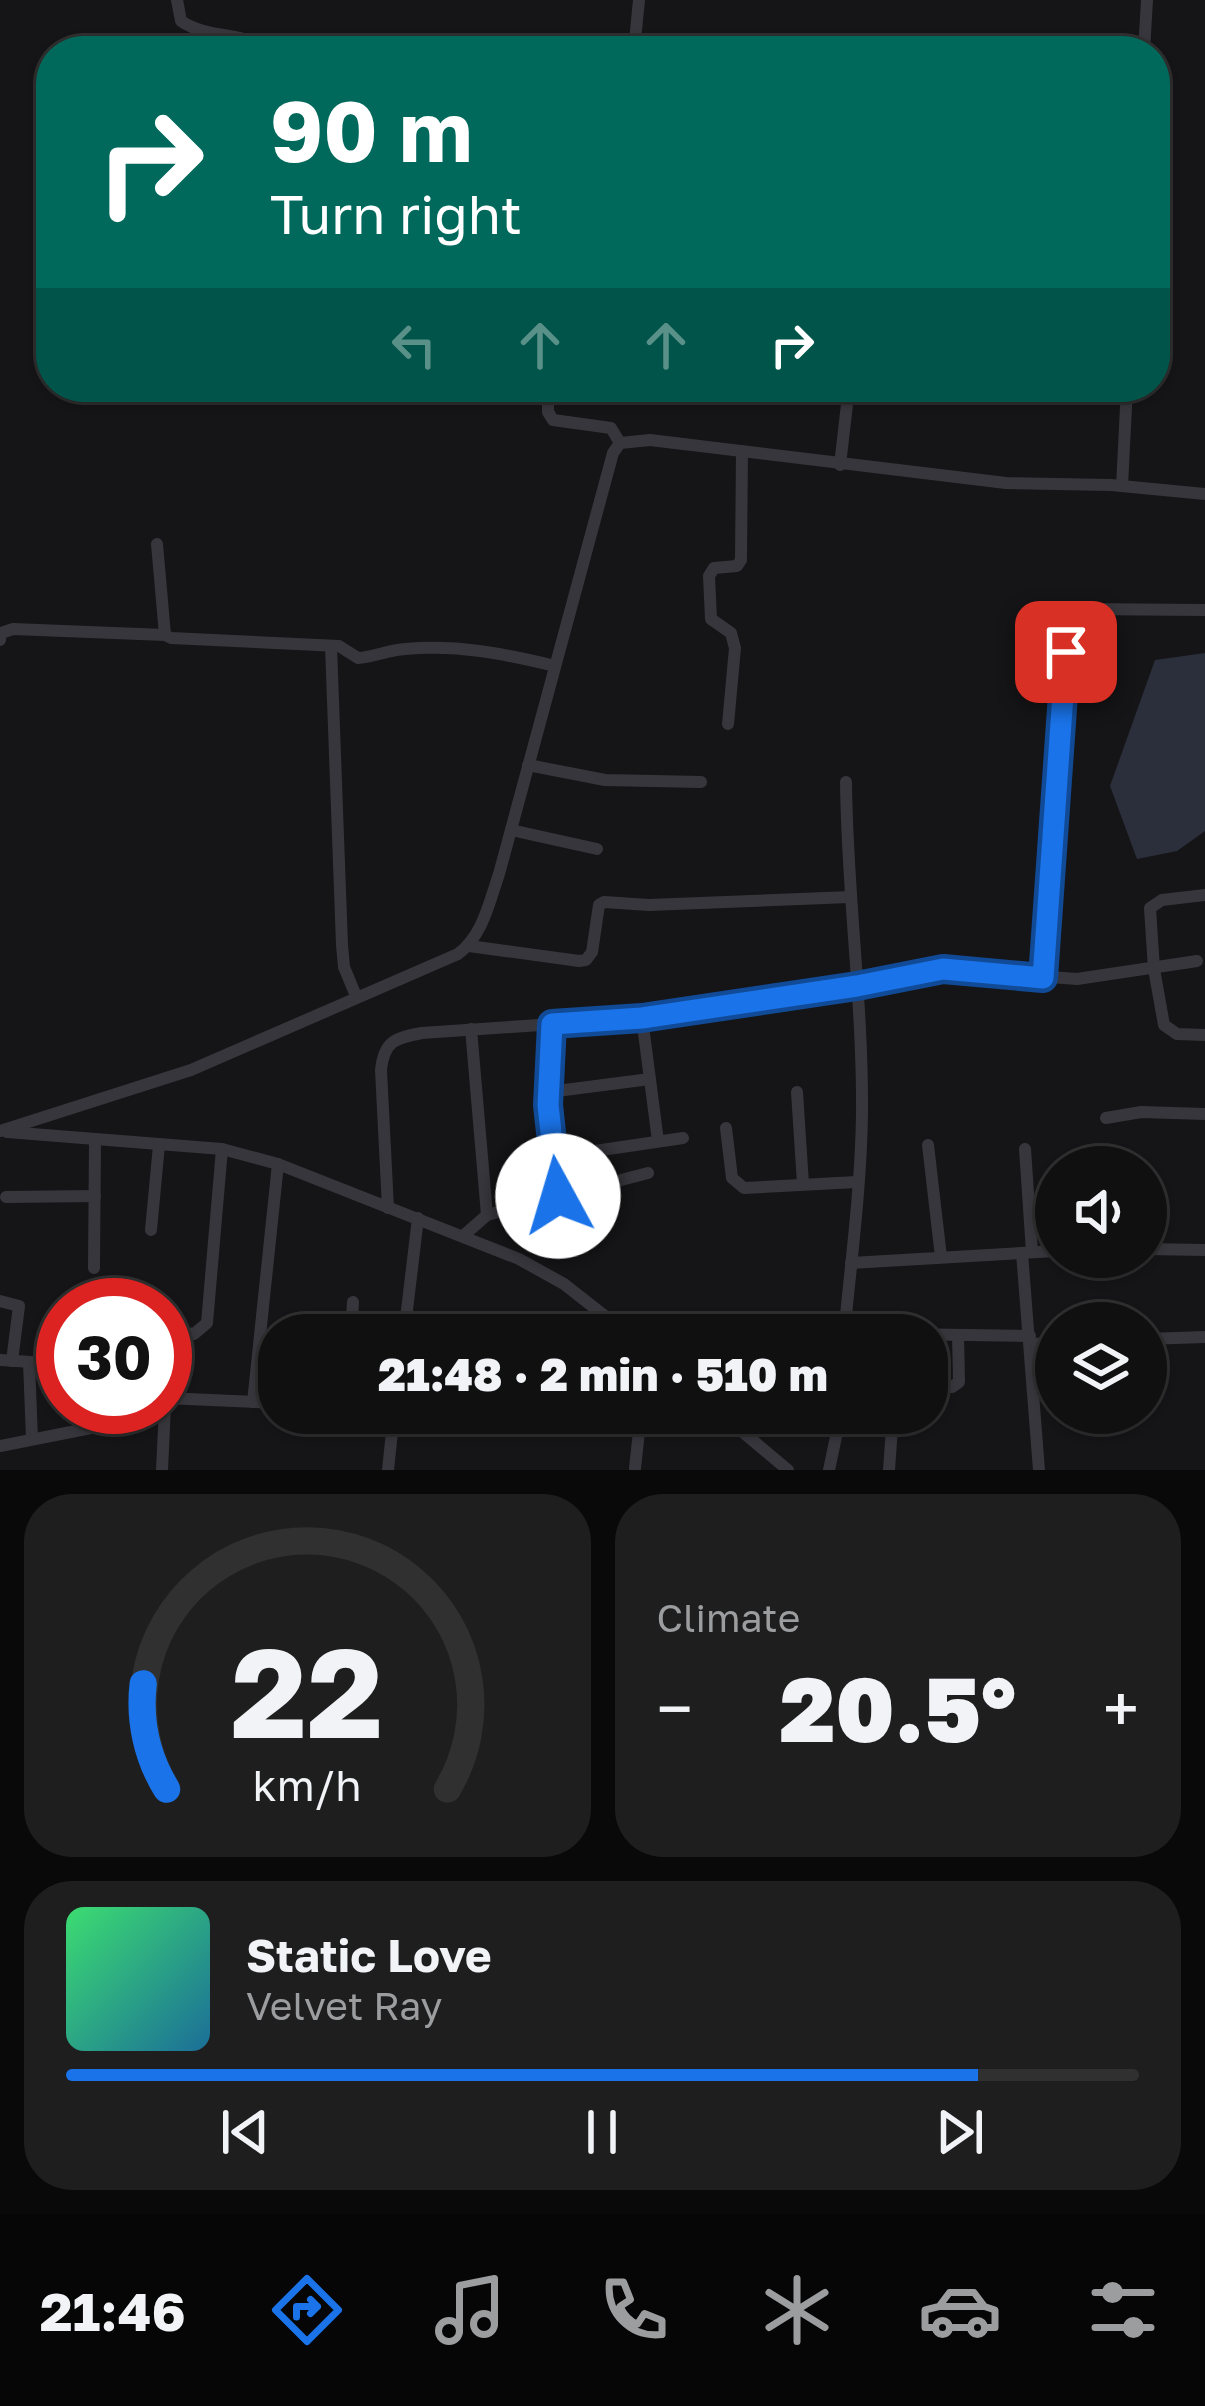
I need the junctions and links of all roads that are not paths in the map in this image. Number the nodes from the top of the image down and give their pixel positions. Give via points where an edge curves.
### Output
1 (177, 0) edge
2 (638, 0) edge
3 (1147, 0) edge
4 (230, 36) edge
5 (635, 36) edge
6 (1145, 36) edge
7 (548, 402) edge
8 (847, 402) edge
9 (1126, 402) edge
10 (620, 443) junction
11 (742, 451) junction
12 (840, 465) junction
13 (1122, 486) junction
14 (1205, 494) edge
15 (157, 544) dead end
16 (1205, 610) edge
17 (165, 635) junction
18 (0, 640) edge
19 (331, 646) junction
20 (555, 666) junction
21 (728, 724) dead end
22 (528, 765) junction
23 (700, 782) dead end
24 (846, 782) dead end
25 (511, 830) junction
26 (597, 849) dead end
27 (1205, 895) edge
28 (850, 897) junction
29 (469, 946) junction
30 (1197, 961) dead end
31 (1154, 969) junction
32 (1043, 978) junction
33 (857, 986) junction
34 (356, 996) junction
35 (642, 1018) junction
36 (552, 1024) junction
37 (471, 1030) junction
38 (1205, 1034) edge
39 (650, 1079) junction
40 (549, 1092) junction
41 (797, 1092) dead end
42 (1205, 1114) edge
43 (1106, 1118) dead end
44 (726, 1128) dead end
45 (0, 1131) edge
46 (683, 1138) dead end
47 (95, 1139) junction
48 (658, 1142) junction
49 (159, 1145) junction
50 (928, 1145) dead end
51 (222, 1149) junction
52 (1025, 1149) dead end
53 (554, 1157) junction
54 (278, 1164) junction
55 (648, 1173) dead end
56 (857, 1182) junction
57 (803, 1184) junction
58 (94, 1196) junction
59 (558, 1196) junction
60 (6, 1197) dead end
61 (388, 1208) junction
62 (487, 1215) junction
63 (418, 1218) junction
64 (151, 1230) dead end
65 (463, 1236) junction
66 (1167, 1250) edge
67 (1205, 1250) edge
68 (1027, 1252) junction
69 (1035, 1252) edge
70 (941, 1257) junction
71 (851, 1263) junction
72 (94, 1268) dead end
73 (0, 1301) edge
74 (353, 1302) dead end
75 (352, 1314) edge
76 (407, 1314) edge
77 (602, 1314) edge
78 (846, 1314) edge
79 (192, 1334) edge
80 (948, 1335) edge
81 (958, 1335) junction
82 (1205, 1337) edge
83 (1167, 1338) edge
84 (1030, 1340) junction
85 (1035, 1340) edge
86 (6, 1361) edge
87 (29, 1362) junction
88 (36, 1362) edge
89 (948, 1388) edge
90 (192, 1402) edge
91 (254, 1402) junction
92 (258, 1402) edge
93 (55, 1434) edge
94 (164, 1434) edge
95 (392, 1434) edge
96 (639, 1434) edge
97 (745, 1434) edge
98 (837, 1434) edge
99 (892, 1434) edge
100 (32, 1438) junction
101 (0, 1446) edge
102 (635, 1468) edge
103 (162, 1470) edge
104 (388, 1470) edge
105 (788, 1470) edge
106 (829, 1470) edge
107 (889, 1470) edge
108 (1039, 1470) edge

1 - 4 street via 191,28
2 - 5 street
3 - 6 street
7 - 10 street via 553,420 611,428
8 - 12 street
9 - 13 street
10 - 11 street
10 - 20 street
11 - 12 street
11 - 21 street via 741,560 709,576 711,619 731,633 735,648
12 - 13 street
13 - 14 street
15 - 17 street
16 - 32 street via 1069,614
17 - 18 street via 13,629
17 - 19 street
19 - 20 street via 358,658 458,648
19 - 34 street via 342,945
20 - 22 street
22 - 23 street via 604,780
22 - 25 street
24 - 28 street
25 - 26 street
25 - 29 street
27 - 31 street via 1150,908
28 - 29 street via 604,902 592,952 579,961
28 - 33 street
29 - 34 street
30 - 31 street
31 - 32 street
31 - 38 street via 1166,1029
32 - 33 street via 943,969
33 - 35 street
33 - 56 street
34 - 45 street via 191,1070
35 - 36 street
35 - 39 street
36 - 37 street
36 - 40 street
37 - 61 street via 393,1039 383,1050
37 - 62 street
39 - 40 street
39 - 48 street
40 - 53 street
41 - 57 street
42 - 43 street
44 - 57 street via 736,1183
45 - 47 street
46 - 48 street
47 - 49 street
47 - 58 street
48 - 53 street
49 - 51 street
49 - 64 street
50 - 70 street
51 - 54 street
51 - 79 street via 207,1323
52 - 68 street
53 - 59 street
54 - 61 street
54 - 91 street
55 - 59 street
56 - 57 street
56 - 71 street
58 - 60 street
58 - 72 street
59 - 62 street
61 - 63 street
62 - 65 street
63 - 65 street
63 - 76 street
65 - 77 street via 520,1259
66 - 67 street
68 - 69 street
68 - 70 street
68 - 84 street
70 - 71 street
71 - 78 street
73 - 86 street via 19,1306
74 - 75 street
80 - 81 street
81 - 84 street
81 - 89 street via 959,1382
82 - 83 street
84 - 85 street
84 - 108 street
86 - 87 street
87 - 88 street
87 - 100 street
90 - 91 street
91 - 92 street
93 - 100 street
94 - 103 street
95 - 104 street
96 - 102 street
97 - 105 street
98 - 106 street
99 - 107 street
100 - 101 street

